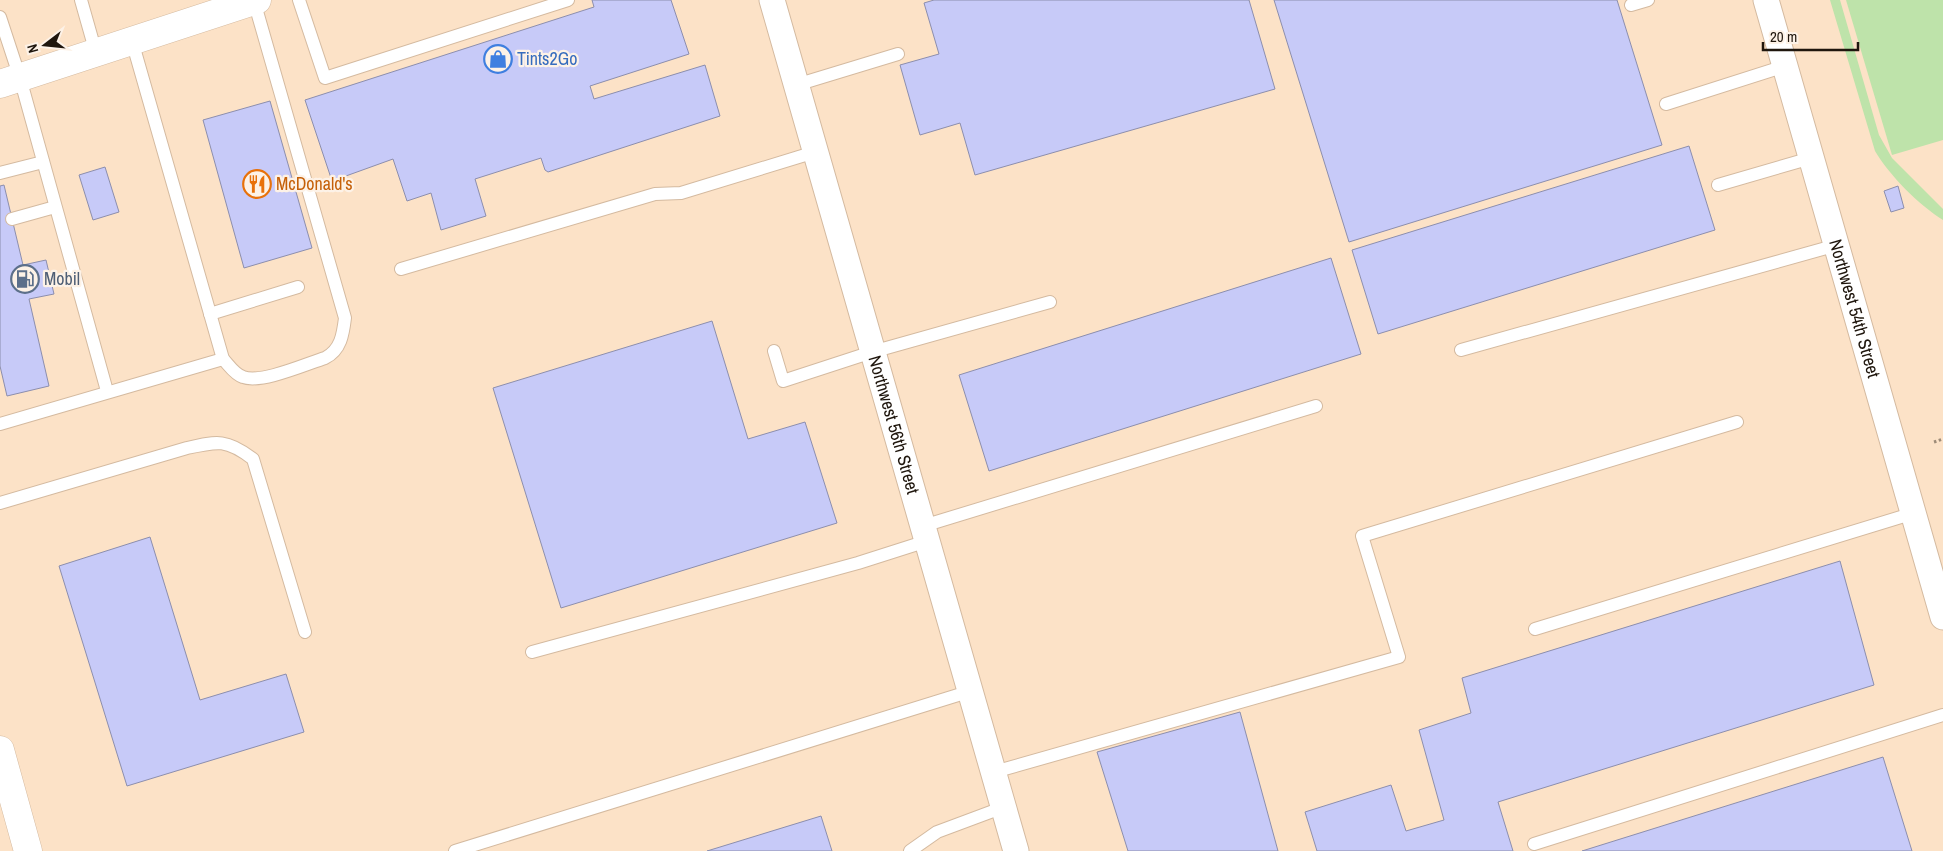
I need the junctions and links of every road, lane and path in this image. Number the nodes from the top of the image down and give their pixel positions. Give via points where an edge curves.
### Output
1 (81, 0) edge
2 (256, 0) edge
3 (299, 0) edge
4 (568, 0) edge
5 (772, 0) edge
6 (1648, 0) edge
7 (1766, 0) edge
8 (1631, 5) dead end
9 (0, 17) edge
10 (132, 41) junction
11 (96, 53) junction
12 (898, 54) dead end
13 (1785, 66) junction
14 (10, 81) edge
15 (796, 85) junction
16 (1666, 104) dead end
17 (815, 152) junction
18 (1811, 158) junction
19 (43, 162) junction
20 (0, 173) edge
21 (1718, 185) dead end
22 (55, 206) junction
23 (12, 219) dead end
24 (1837, 245) junction
25 (401, 269) dead end
26 (298, 287) dead end
27 (1050, 302) dead end
28 (210, 314) junction
29 (1461, 350) dead end
30 (774, 351) dead end
31 (872, 352) junction
32 (223, 359) junction
33 (106, 391) junction
34 (1316, 406) dead end
35 (1737, 422) dead end
36 (0, 424) edge
37 (1943, 439) edge
38 (1934, 442) dead end
39 (0, 503) edge
40 (1914, 513) junction
41 (925, 533) junction
42 (1943, 617) edge
43 (1535, 629) dead end
44 (305, 632) dead end
45 (532, 652) dead end
46 (971, 691) junction
47 (1943, 715) edge
48 (0, 750) edge
49 (994, 772) junction
50 (1004, 807) junction
51 (1534, 844) dead end
52 (28, 851) edge
53 (455, 851) edge
54 (910, 851) edge
55 (1016, 851) edge

1 - 11 lane
2 - 10 main road
2 - 32 lane via 345,318 342,339 325,358 250,379 235,372
3 - 4 lane via 325,78
5 - 15 street, Northwest 56th Street
6 - 8 lane
7 - 13 street, Northwest 54th Street
9 - 14 lane
10 - 11 main road
10 - 28 lane
11 - 14 main road
12 - 15 lane
13 - 16 lane
13 - 18 street, Northwest 54th Street
14 - 19 lane
15 - 17 street, Northwest 56th Street
17 - 25 lane via 681,193 655,194
17 - 31 street, Northwest 56th Street
18 - 21 lane
18 - 24 street, Northwest 54th Street
19 - 20 lane
19 - 22 lane
22 - 23 lane
22 - 33 lane
24 - 29 lane
24 - 40 street, Northwest 54th Street
26 - 28 lane
27 - 31 lane
28 - 32 lane
30 - 31 lane via 783,381
31 - 41 street, Northwest 56th Street
32 - 33 lane
33 - 36 lane
34 - 41 lane
35 - 49 lane via 1362,536 1399,657
37 - 38 path
39 - 44 lane via 187,448 210,443 235,445 253,459
40 - 42 street, Northwest 54th Street
40 - 43 lane
41 - 45 lane via 858,563
41 - 46 street, Northwest 56th Street
46 - 49 street, Northwest 56th Street
46 - 53 lane
47 - 51 lane
48 - 52 main road
49 - 50 street, Northwest 56th Street
50 - 54 lane via 937,832
50 - 55 street, Northwest 56th Street

